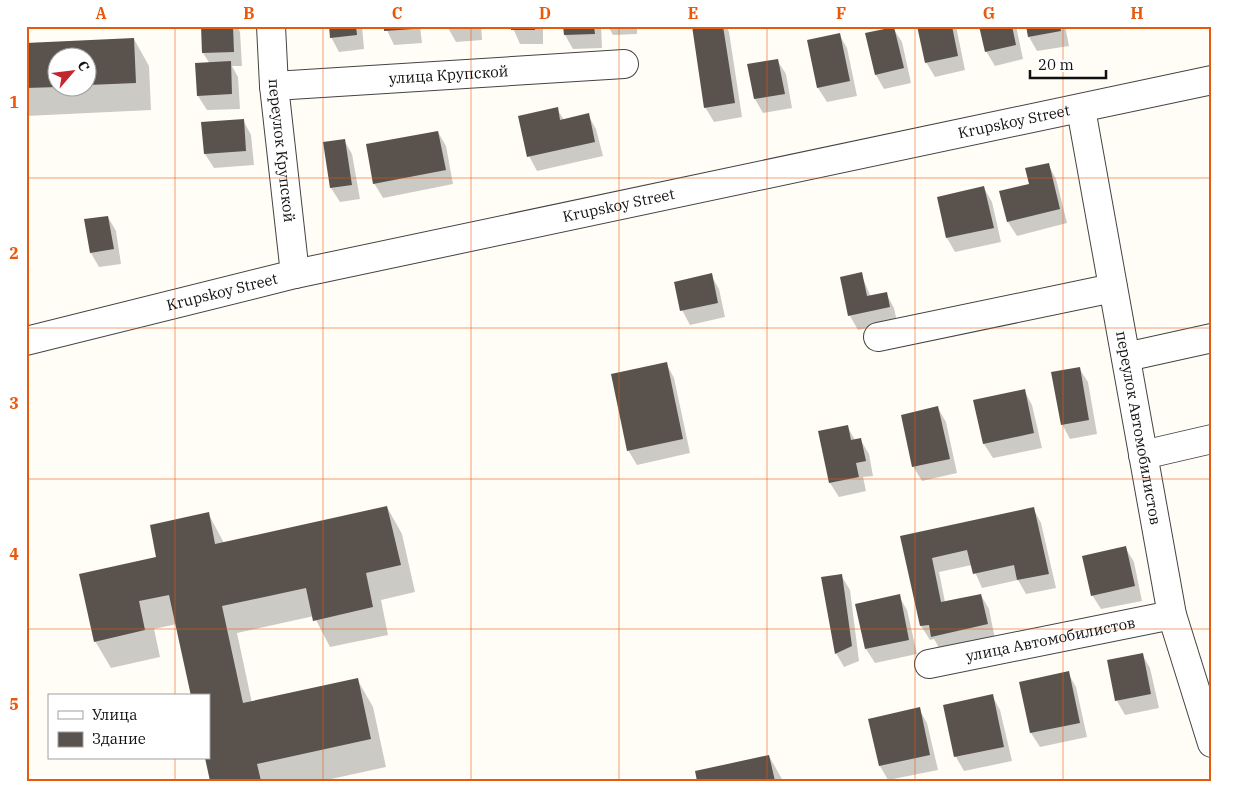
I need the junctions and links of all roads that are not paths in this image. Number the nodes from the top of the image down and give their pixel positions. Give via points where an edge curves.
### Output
1 (271, 26) edge
2 (624, 64) dead end
3 (1212, 80) edge
4 (274, 86) junction
5 (1081, 109) junction
6 (295, 274) junction
7 (1113, 288) junction
8 (878, 337) dead end
9 (1212, 338) edge
10 (26, 341) edge
11 (1126, 358) junction
12 (1212, 440) edge
13 (1143, 455) junction
14 (1172, 615) junction
15 (929, 664) dead end
16 (1205, 699) edge
17 (1212, 743) edge

1 - 4 street, переулок Крупской
2 - 4 street, улица Крупской
3 - 5 street, Krupskoy Street
4 - 6 street, переулок Крупской
5 - 6 street, Krupskoy Street
5 - 7 street, переулок Автомобилистов
6 - 10 street, Krupskoy Street
7 - 8 street
7 - 11 street, переулок Автомобилистов
9 - 11 street
11 - 13 street, переулок Автомобилистов
12 - 13 street
13 - 14 street, переулок Автомобилистов
14 - 15 street, улица Автомобилистов
14 - 16 street, переулок Автомобилистов
16 - 17 street, переулок Автомобилистов

